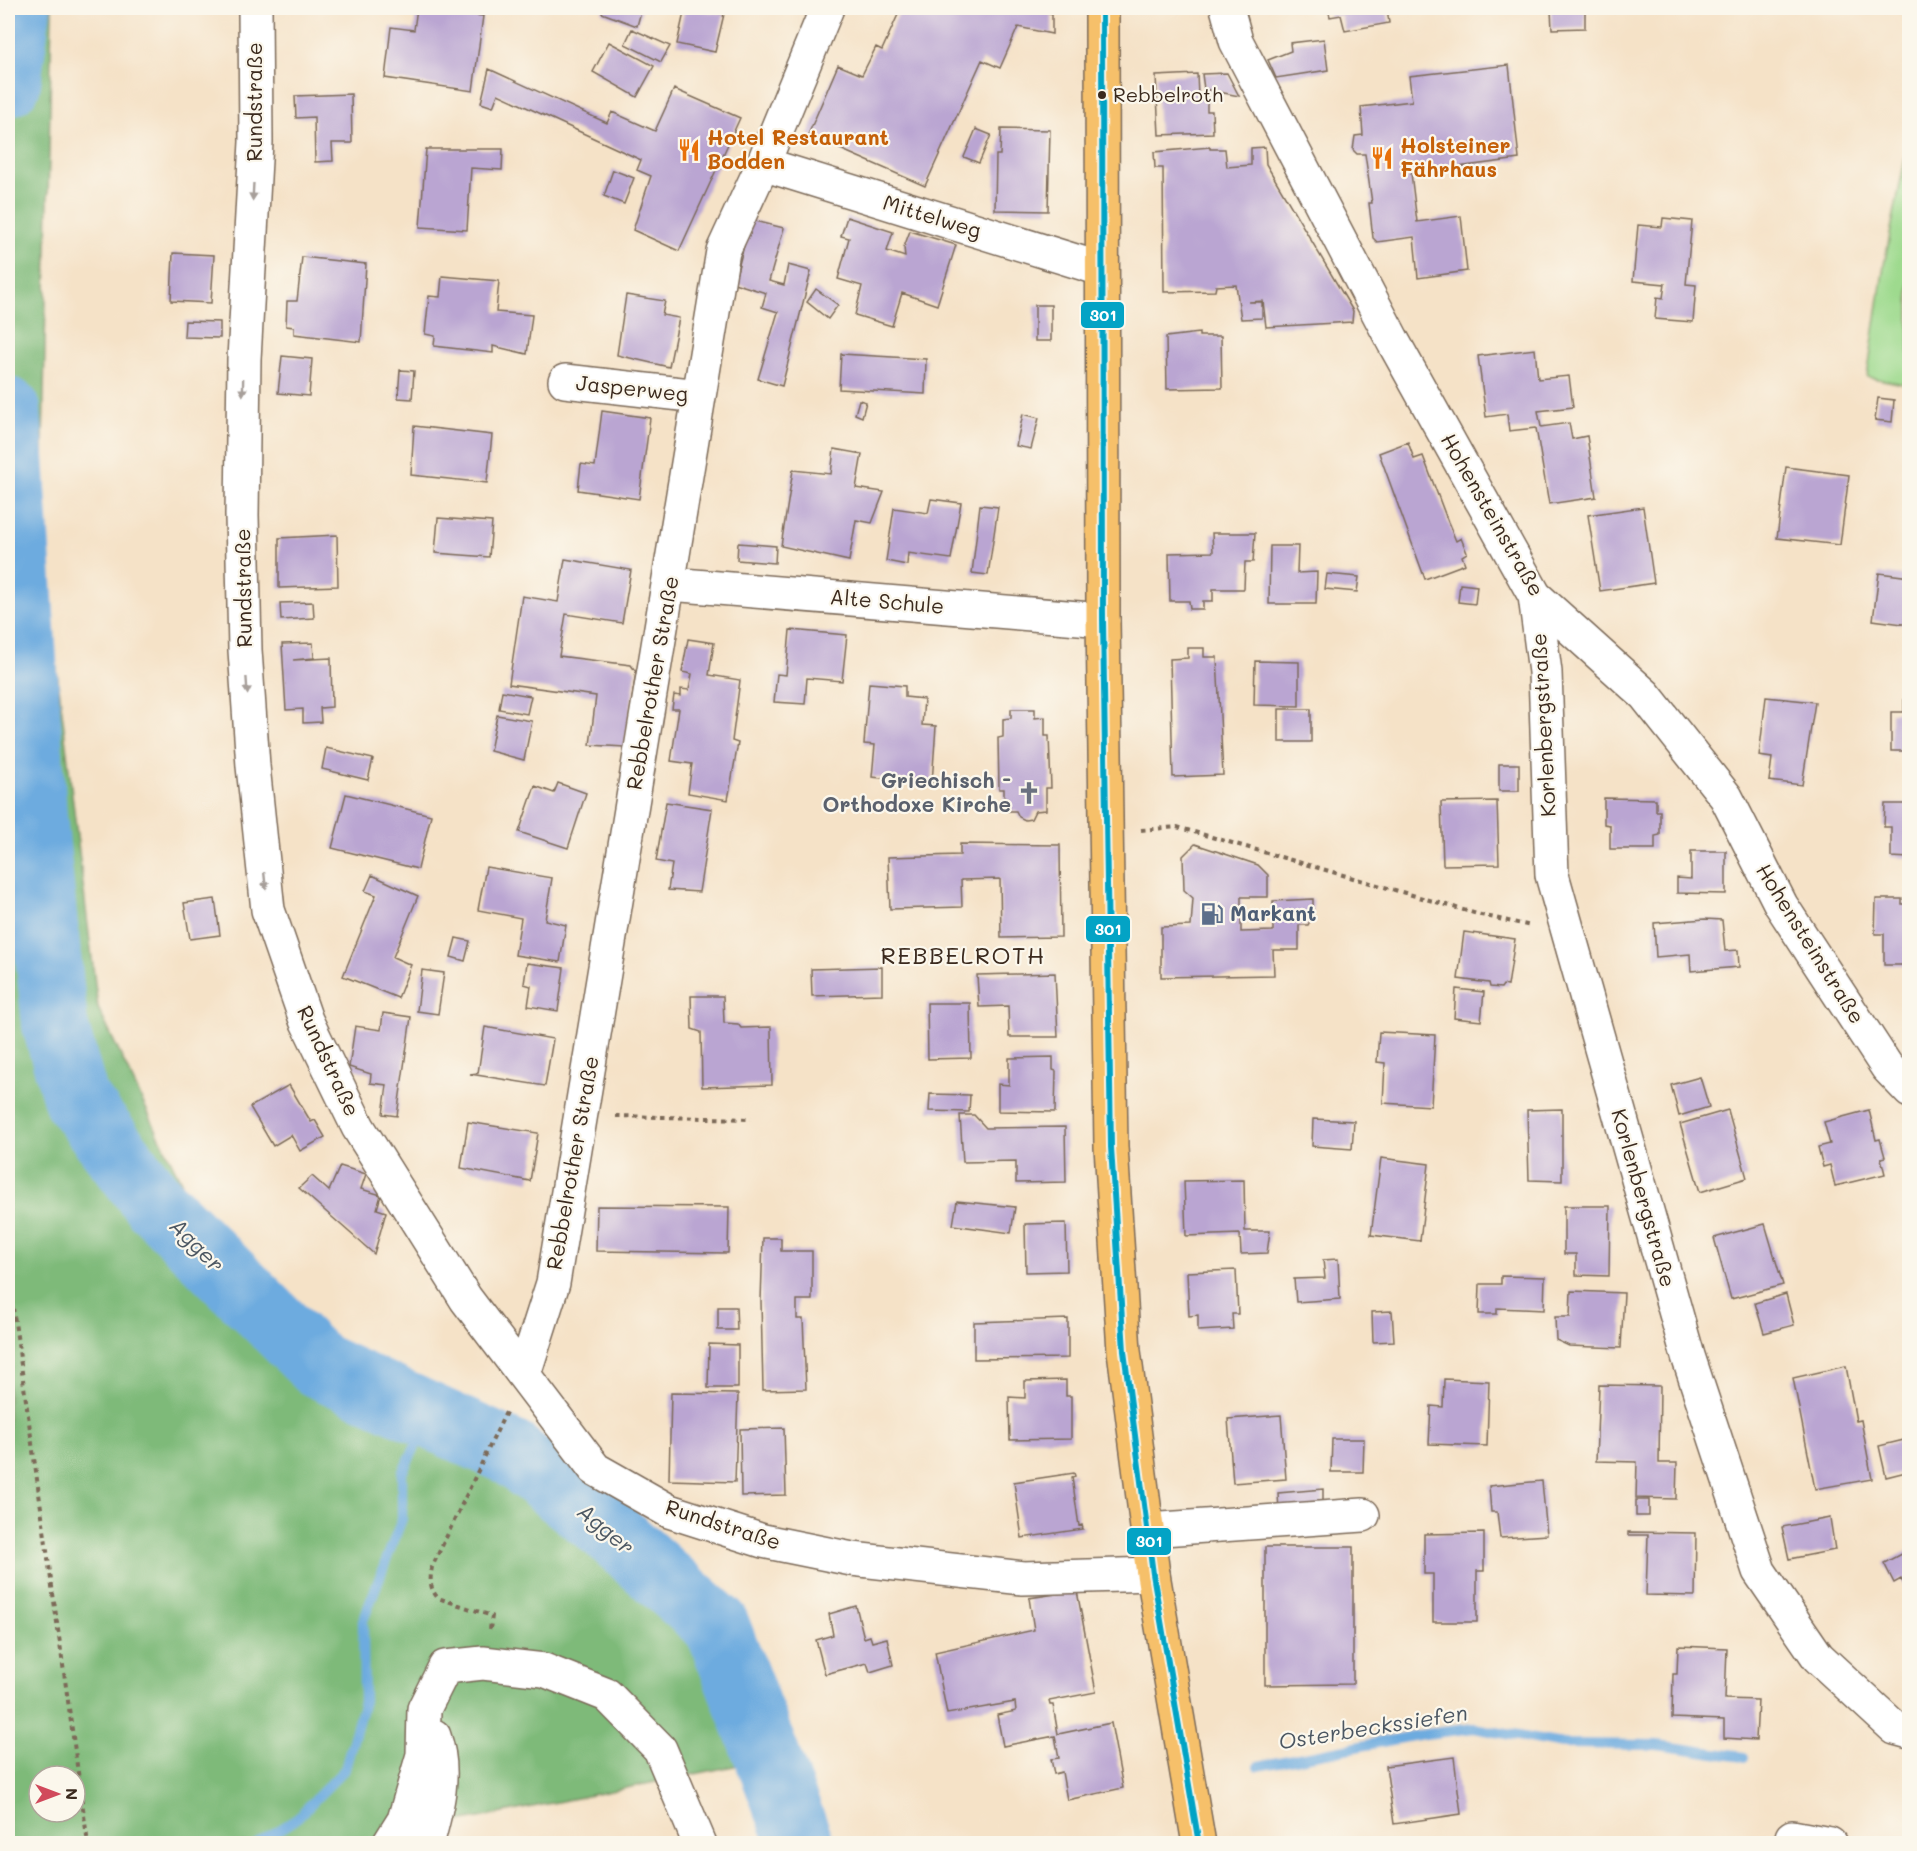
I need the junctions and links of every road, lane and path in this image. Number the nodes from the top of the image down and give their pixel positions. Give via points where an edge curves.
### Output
1 (255, 8) edge
2 (827, 8) edge
3 (1102, 8) edge
4 (1227, 8) edge
5 (763, 164) junction
6 (1101, 269) junction
7 (565, 381) dead end
8 (699, 396) junction
9 (670, 584) junction
10 (1535, 596) junction
11 (1103, 620) junction
12 (1107, 833) junction
13 (1570, 935) junction
14 (1910, 1091) edge
15 (582, 1115) junction
16 (751, 1119) dead end
17 (8, 1272) edge
18 (524, 1374) junction
19 (508, 1406) dead end
20 (1363, 1515) dead end
21 (1148, 1530) junction
22 (1154, 1574) junction
23 (483, 1663) junction
24 (424, 1709) junction
25 (1910, 1732) edge
26 (1792, 1837) dead end
27 (88, 1844) edge
28 (389, 1844) edge
29 (427, 1844) edge
30 (700, 1844) edge
31 (1199, 1844) edge
32 (1830, 1844) edge

1 -> 18 street, Rundstraße via 256,142 244,359 242,527 246,662 268,910 306,1020 358,1126 466,1299
2 - 5 street, Rebbelrother Straße
3 - 6 main road
4 - 10 street, Hohensteinstraße via 1236,41 1394,343
5 - 6 street, Mittelweg
5 - 8 street, Rebbelrother Straße via 723,251
6 - 11 main road
7 - 8 street, Jasperweg
8 - 9 street, Rebbelrother Straße
9 - 11 street, Alte Schule
9 - 15 street, Rebbelrother Straße
10 - 13 street, Korlenbergstraße via 1545,672 1552,875
10 - 14 street, Hohensteinstraße via 1645,695 1726,797 1781,905 1887,1067
11 - 12 main road
12 - 13 path via 1177,827 1481,915
12 - 21 main road via 1111,1147 1124,1351
13 - 25 street, Korlenbergstraße via 1688,1356 1759,1571 1818,1657 1895,1728
15 - 16 path
15 - 18 street, Rebbelrother Straße via 553,1283
17 - 27 path
18 - 22 street, Rundstraße via 595,1469 669,1511 763,1541 852,1559 1023,1578
19 - 23 path via 432,1567 430,1585 438,1598 492,1616
20 - 21 street
21 - 22 main road
22 - 31 main road
23 - 24 street via 445,1667
23 - 30 street via 544,1670 607,1695 660,1749
24 - 28 street via 423,1755 404,1820
24 - 29 street via 440,1753 440,1800
26 - 32 street

